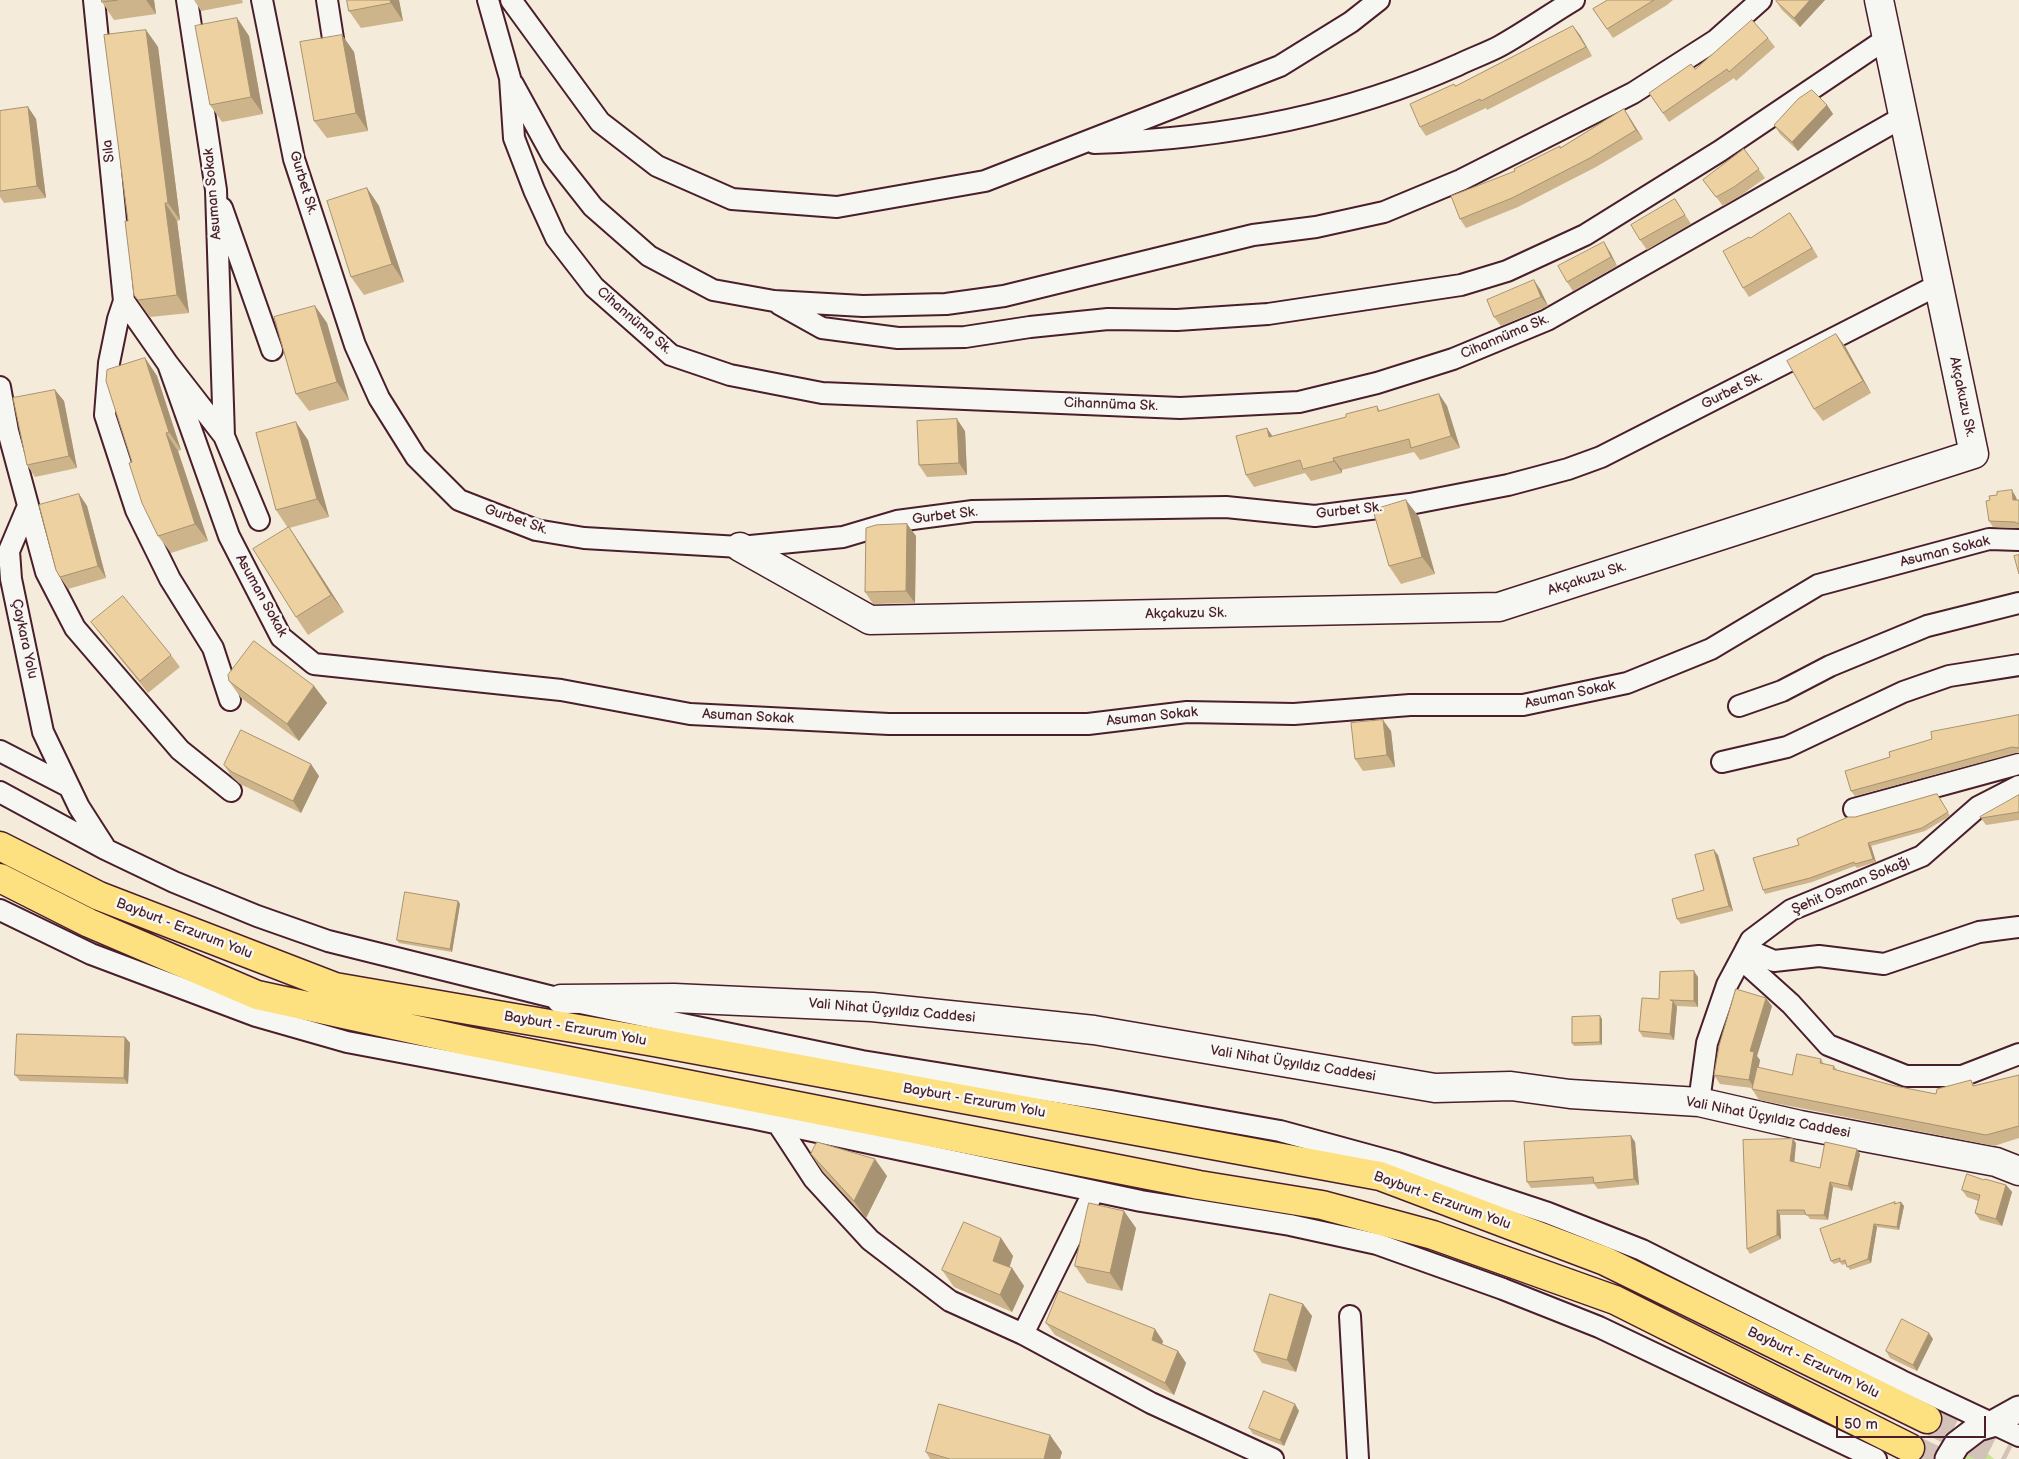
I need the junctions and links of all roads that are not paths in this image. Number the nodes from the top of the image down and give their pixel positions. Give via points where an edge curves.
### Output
1 (94, 0) edge
2 (187, 0) edge
3 (262, 0) edge
4 (327, 0) edge
5 (488, 0) edge
6 (511, 0) edge
7 (1379, 0) edge
8 (1574, 0) edge
9 (1761, 0) edge
10 (1879, 0) edge
11 (1886, 39) junction
12 (334, 45) edge
13 (510, 78) junction
14 (1903, 117) junction
15 (1080, 143) junction
16 (216, 190) junction
17 (1938, 285) junction
18 (124, 301) junction
19 (774, 301) junction
20 (272, 350) dead end
21 (168, 364) junction
22 (0, 388) edge
23 (224, 436) junction
24 (28, 506) junction
25 (259, 520) dead end
26 (2019, 540) edge
27 (740, 546) junction
28 (2019, 603) edge
29 (2019, 665) edge
30 (230, 700) edge
31 (1739, 706) dead end
32 (0, 751) edge
33 (1722, 762) dead end
34 (2019, 764) edge
35 (68, 786) junction
36 (2019, 786) edge
37 (231, 791) edge
38 (0, 792) edge
39 (1854, 808) dead end
40 (0, 846) edge
41 (105, 849) junction
42 (0, 878) edge
43 (0, 910) edge
44 (2019, 927) edge
45 (1744, 954) junction
46 (561, 999) junction
47 (2019, 1054) edge
48 (1699, 1102) junction
49 (778, 1124) junction
50 (2011, 1163) edge
51 (1094, 1191) junction
52 (1350, 1316) dead end
53 (1022, 1334) junction
54 (2019, 1409) edge
55 (1927, 1419) tunnel mouth
56 (1992, 1424) junction
57 (2019, 1436) edge
58 (1910, 1448) tunnel mouth
59 (1273, 1459) edge
60 (1358, 1459) edge
61 (1876, 1459) edge
62 (1948, 1459) edge

1 - 18 street, Sıla
2 - 16 street, Asuman Sokak
3 - 27 street, Gurbet Sk. via 294,159 355,345 379,398 416,458 459,500 536,530 584,538
4 - 12 street
5 - 13 street, Cihannüma Sk.
6 - 15 street via 600,122 657,166 732,198 837,207 985,181
7 - 15 street via 1351,22 1280,66
8 - 15 street via 1499,46 1422,81 1339,108 1245,128 1146,141
9 - 19 street via 1716,40 1633,93 1462,180 1384,212 1316,227 1253,235 1004,296 946,304 863,306
10 - 11 main road, Akçakuzu Sk.
11 - 14 main road, Akçakuzu Sk.
11 - 19 street via 1720,151 1585,235 1507,271 1461,284 1268,314 1177,320 1108,319 965,337 898,338 822,328
13 - 14 street, Cihannüma Sk. via 514,138 556,238 594,287 671,355 730,375 822,393 1180,408 1299,402 1378,383 1453,359 1547,320
13 - 19 street via 552,155 593,206 649,256 713,290
14 - 17 main road, Akçakuzu Sk.
16 - 20 street
16 - 23 street, Asuman Sokak
17 - 27 street, Gurbet Sk. via 1601,457 1508,485 1410,504 1315,516 1226,507 973,511 897,522 843,537
17 - 27 main road, Akçakuzu Sk. via 1974,454 1499,607 870,620
18 - 21 street
18 - 30 street via 109,363 105,415 136,510 170,579 213,648
21 - 23 street
21 - 26 street, Asuman Sokak via 229,536 281,637 314,664 561,690 690,714 889,724 1088,724 1187,712 1294,714 1410,705 1523,706 1628,683 1703,653 1818,585 1989,539
22 - 24 street
23 - 25 street
24 - 35 street, Çaykara Yolu via 9,551 11,579 43,732
24 - 37 street via 46,572 75,628 180,750
28 - 31 street via 1927,626 1830,666 1782,691
29 - 33 street via 1949,676 1903,692 1787,747
32 - 35 street
34 - 39 street
35 - 41 street, Çaykara Yolu
36 - 45 street, Şehit Osman Sokağı via 1978,807 1922,856 1791,910 1750,940
38 - 41 street
40 - 55 highway, Bayburt - Erzurum Yolu via 99,896 335,987 654,1042 1380,1176 1606,1261
41 - 46 street via 257,916 328,941
42 - 58 highway via 89,924 257,995 487,1045 1199,1184 1322,1205 1433,1235 1615,1300
43 - 49 street via 91,954 256,1016 347,1042
44 - 45 street via 1979,932 1884,964 1819,956 1774,961
45 - 47 street via 1828,1045 1906,1076 1962,1076
45 - 48 street, Şehit Osman Sokağı via 1727,985 1707,1043
46 - 48 main road, Vali Nihat Üçyıldız Caddesi via 674,998 872,1007 1094,1030 1435,1088 1511,1086 1570,1094
46 - 56 street via 862,1061 1280,1132 1397,1162 1548,1213 1642,1250
48 - 50 main road, Vali Nihat Üçyıldız Caddesi via 1800,1126
49 - 51 street
49 - 53 street via 814,1179 870,1240 950,1301
51 - 53 street
51 - 61 street via 1377,1244 1599,1327
52 - 60 street
53 - 59 street via 1151,1403
54 - 56 street
56 - 57 street
56 - 62 street via 1978,1428 1957,1444

